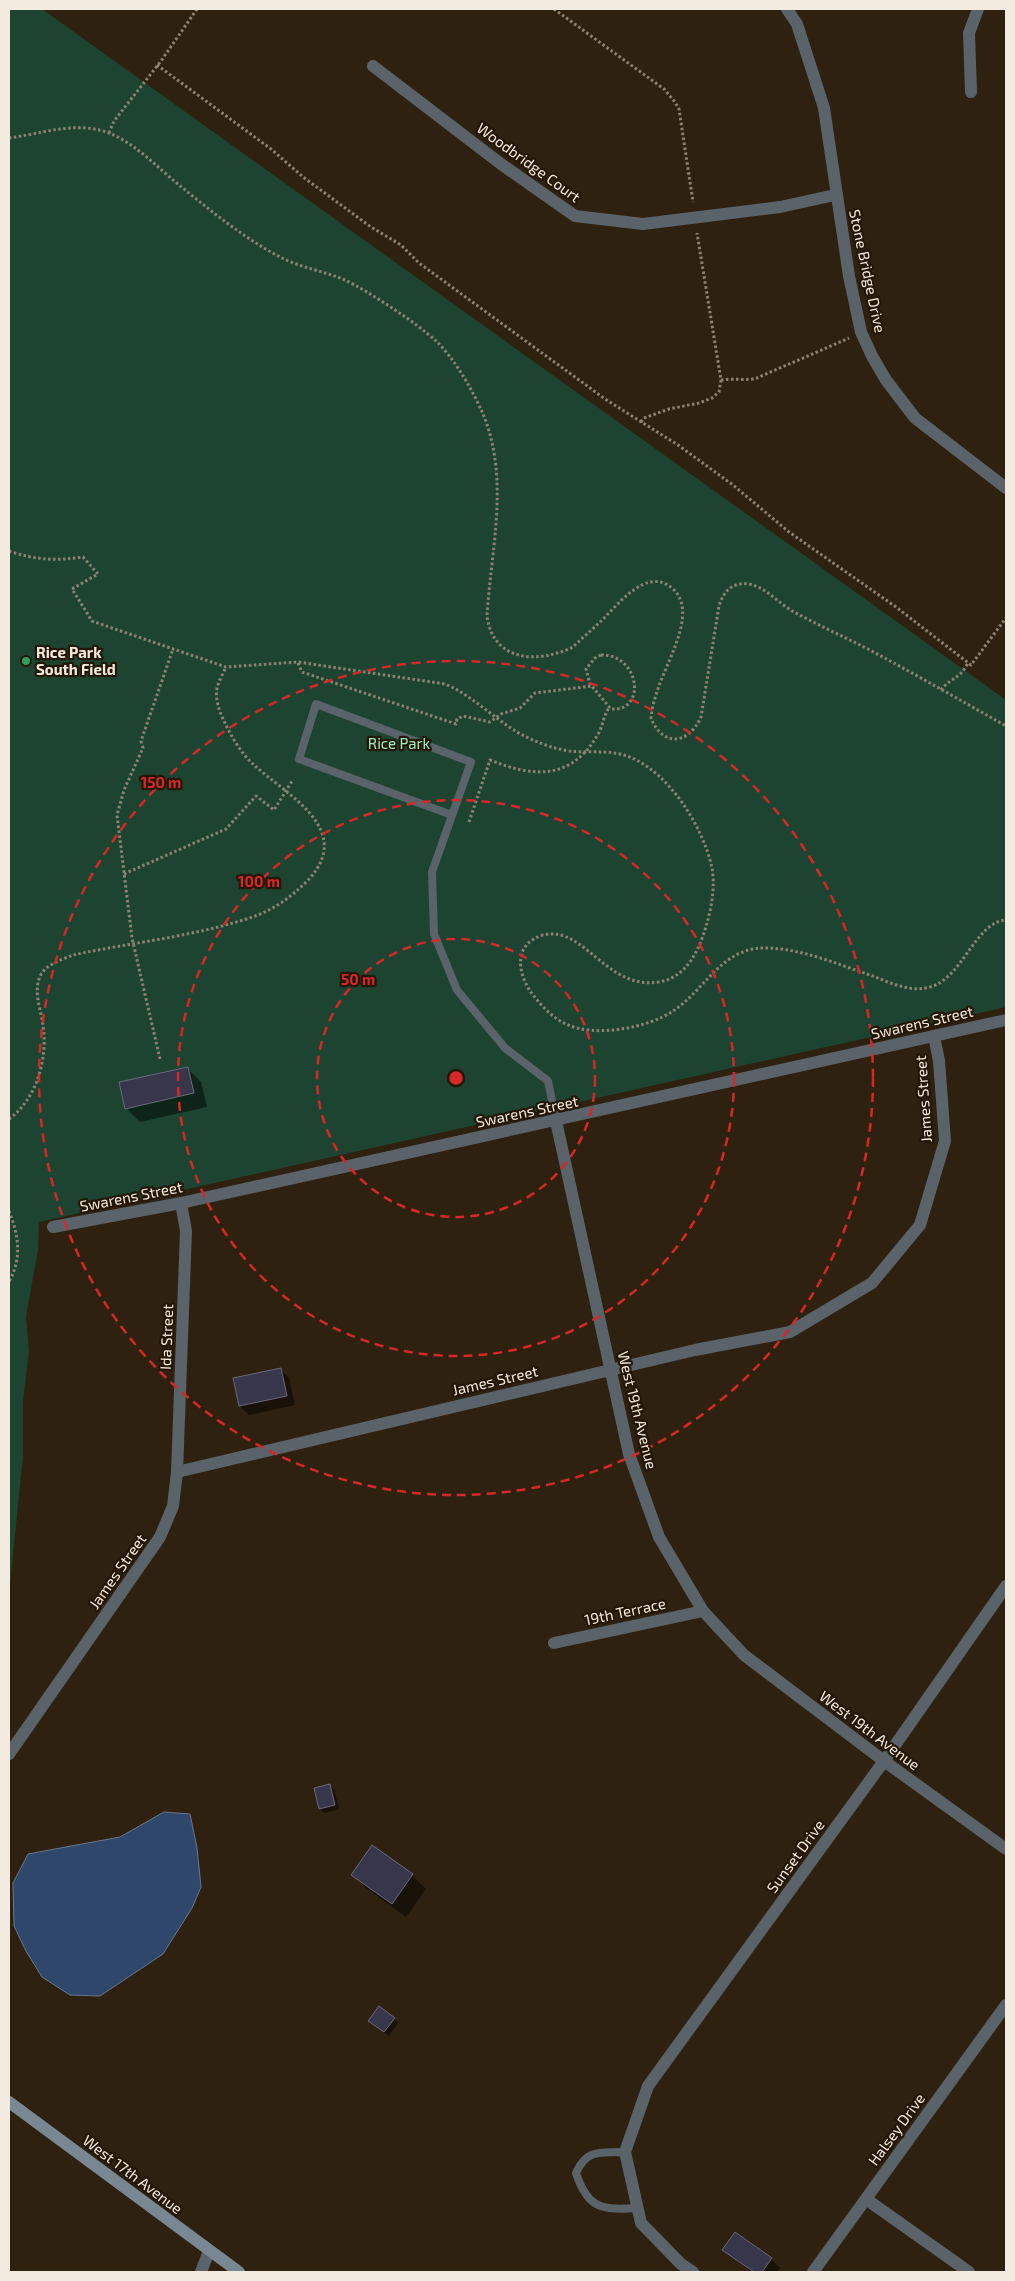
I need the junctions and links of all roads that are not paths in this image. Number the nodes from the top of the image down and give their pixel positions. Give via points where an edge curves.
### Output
1 (787, 9) edge
2 (978, 9) edge
3 (373, 66) dead end
4 (971, 92) dead end
5 (835, 195) junction
6 (1006, 488) edge
7 (452, 815) junction
8 (1006, 1020) edge
9 (934, 1036) junction
10 (556, 1121) junction
11 (181, 1203) junction
12 (53, 1227) dead end
13 (611, 1369) junction
14 (177, 1472) junction
15 (1006, 1586) edge
16 (703, 1611) junction
17 (554, 1643) dead end
18 (9, 1754) edge
19 (884, 1761) junction
20 (1006, 1849) edge
21 (1006, 2005) edge
22 (9, 2102) edge
23 (625, 2152) junction
24 (866, 2199) junction
25 (638, 2208) junction
26 (209, 2251) junction
27 (201, 2272) edge
28 (239, 2272) edge
29 (693, 2272) edge
30 (813, 2272) edge
31 (969, 2272) edge

1 - 5 street, Stone Bridge Drive via 797,24 824,108
2 - 4 street via 968,33
3 - 5 street, Woodbridge Court via 575,216 643,224 780,207
5 - 6 street, Stone Bridge Drive via 861,332 886,380 915,418
7 - 7 lane via 471,762 316,704 299,759
7 - 10 lane via 432,872 434,934 457,990 505,1048 548,1081
8 - 9 street, Swarens Street
9 - 10 street, Swarens Street
9 - 13 street, James Street via 945,1141 920,1225 872,1283 790,1332
10 - 11 street, Swarens Street
10 - 13 street, West 19th Avenue
11 - 12 street, Swarens Street
11 - 14 street, Ida Street via 186,1231
13 - 14 street, James Street
13 - 16 street, West 19th Avenue via 629,1454 659,1537
14 - 18 street, James Street via 173,1506 160,1538
15 - 19 street, Sunset Drive
16 - 17 street, 19th Terrace
16 - 19 street, West 19th Avenue via 744,1655
19 - 20 street, West 19th Avenue
19 - 23 street, Sunset Drive via 648,2086
21 - 24 street, Halsey Drive
22 - 26 street, West 17th Avenue
23 - 25 street
23 - 25 lane via 593,2153 582,2159 576,2173 588,2198 607,2210
24 - 30 street, Halsey Drive
24 - 31 street
25 - 29 street via 641,2223
26 - 27 street
26 - 28 street, West 17th Avenue

